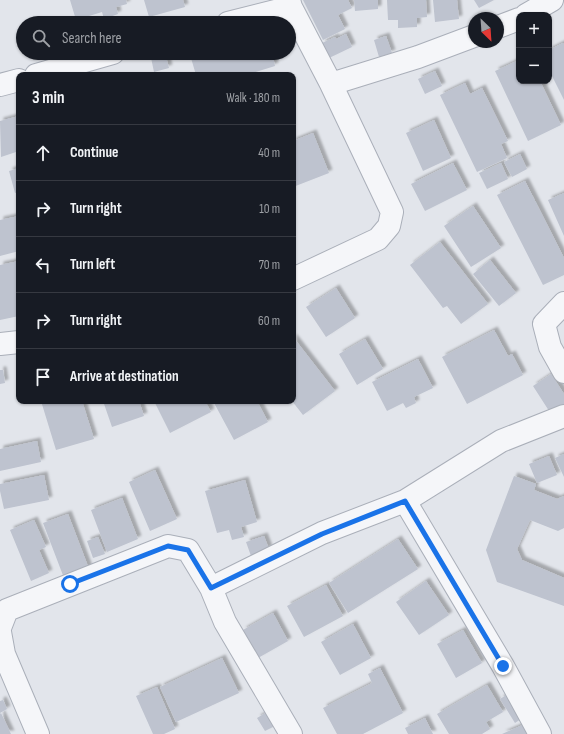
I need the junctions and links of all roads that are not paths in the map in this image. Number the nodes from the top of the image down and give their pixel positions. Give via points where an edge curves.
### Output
1 (552, 0) edge
2 (290, 4) edge
3 (531, 12) edge
4 (251, 16) edge
5 (516, 20) edge
6 (504, 25) edge
7 (468, 38) edge
8 (88, 60) edge
9 (46, 72) edge
10 (16, 81) edge
11 (331, 84) junction
12 (0, 85) edge
13 (296, 278) edge
14 (564, 303) edge
15 (16, 342) edge
16 (0, 344) edge
17 (564, 372) edge
18 (564, 416) edge
19 (405, 501) junction
20 (211, 588) junction
21 (0, 628) edge
22 (0, 632) edge
23 (38, 734) edge
24 (291, 734) edge
25 (540, 734) edge

1 - 3 street
2 - 4 street
2 - 11 street
5 - 6 street
7 - 11 street
8 - 9 street
10 - 12 street
11 - 13 street via 392,212 388,226 378,239
14 - 17 street via 544,324 550,347
15 - 16 street
18 - 19 street via 501,441
19 - 20 street via 322,534
19 - 25 street via 503,666
20 - 21 street via 188,550 168,546 7,610
20 - 24 street via 225,622
22 - 23 street via 4,654

